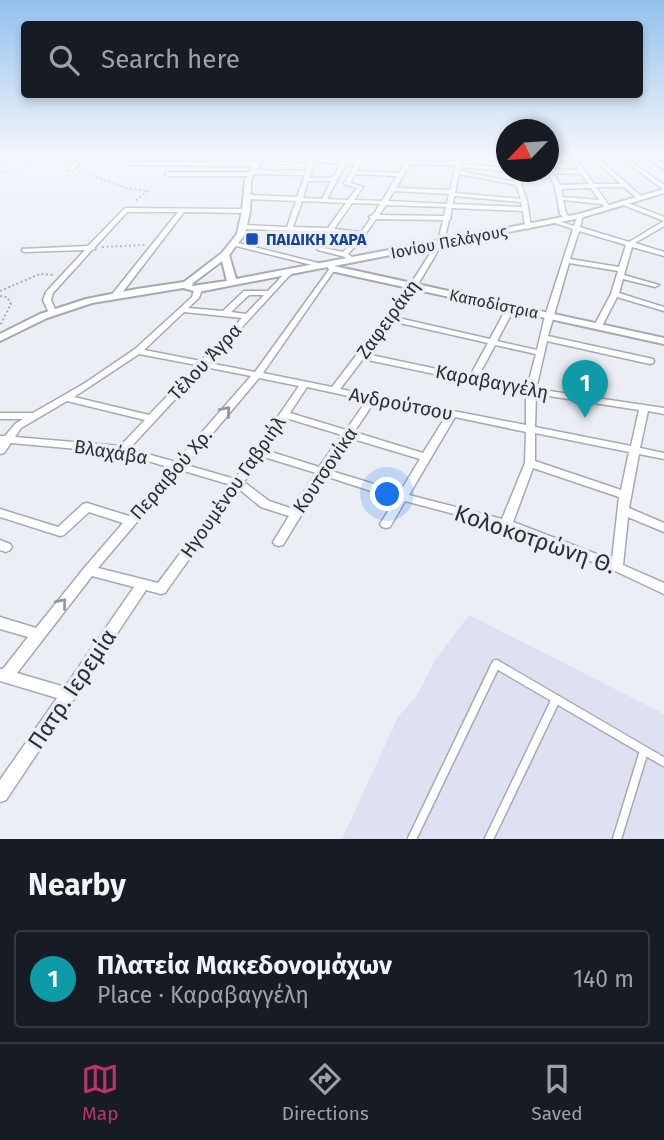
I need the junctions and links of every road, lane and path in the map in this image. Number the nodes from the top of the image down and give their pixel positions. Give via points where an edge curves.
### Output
1 (142, 197) edge
2 (247, 197) edge
3 (251, 197) edge
4 (326, 197) edge
5 (352, 197) edge
6 (387, 197) edge
7 (451, 197) edge
8 (489, 197) edge
9 (523, 197) edge
10 (600, 197) edge
11 (642, 197) edge
12 (560, 198) joint
13 (639, 198) joint
14 (299, 199) junction
15 (324, 200) junction
16 (349, 201) junction
17 (524, 201) junction
18 (384, 202) junction
19 (623, 203) junction
20 (450, 205) junction
21 (605, 205) junction
22 (129, 209) junction
23 (524, 209) junction
24 (183, 210) junction
25 (246, 211) junction
26 (580, 216) junction
27 (372, 218) junction
28 (448, 218) junction
29 (569, 219) junction
30 (664, 221) edge
31 (555, 222) junction
32 (244, 227) junction
33 (528, 227) junction
34 (290, 228) junction
35 (577, 229) junction
36 (330, 230) junction
37 (651, 230) junction
38 (664, 233) edge
39 (361, 234) junction
40 (443, 243) junction
41 (234, 244) junction
42 (629, 244) junction
43 (153, 245) junction
44 (93, 248) junction
45 (24, 250) dead end
46 (344, 254) junction
47 (664, 254) edge
48 (225, 255) junction
49 (355, 260) junction
50 (567, 261) junction
51 (329, 267) junction
52 (286, 273) junction
53 (621, 273) junction
54 (65, 275) junction
55 (232, 282) junction
56 (187, 283) junction
57 (655, 285) dead end
58 (413, 286) junction
59 (198, 289) junction
60 (0, 291) edge
61 (270, 293) junction
62 (615, 294) junction
63 (116, 295) junction
64 (0, 296) edge
65 (511, 307) junction
66 (664, 309) edge
67 (182, 310) junction
68 (52, 311) junction
69 (225, 314) junction
70 (248, 316) junction
71 (549, 316) junction
72 (390, 318) junction
73 (0, 326) edge
74 (598, 326) junction
75 (0, 338) edge
76 (544, 338) junction
77 (664, 341) edge
78 (492, 342) junction
79 (138, 351) junction
80 (540, 353) junction
81 (362, 356) junction
82 (650, 361) dead end
83 (203, 364) junction
84 (257, 375) junction
85 (473, 379) junction
86 (304, 385) junction
87 (334, 391) junction
88 (531, 391) junction
89 (66, 398) junction
90 (372, 399) junction
91 (644, 407) junction
92 (664, 411) edge
93 (452, 414) junction
94 (285, 415) junction
95 (0, 416) edge
96 (35, 416) junction
97 (152, 419) junction
98 (531, 429) junction
99 (349, 434) junction
100 (5, 439) edge
101 (122, 450) junction
102 (0, 451) edge
103 (636, 451) junction
104 (259, 452) junction
105 (664, 456) edge
106 (425, 457) junction
107 (530, 463) junction
108 (178, 466) junction
109 (323, 470) junction
110 (238, 483) junction
111 (625, 495) junction
112 (403, 497) junction
113 (623, 510) junction
114 (0, 513) edge
115 (295, 514) junction
116 (131, 521) junction
117 (386, 524) dead end
118 (506, 524) junction
119 (664, 528) edge
120 (279, 542) dead end
121 (617, 567) junction
122 (89, 570) junction
123 (143, 584) junction
124 (664, 589) edge
125 (0, 623) edge
126 (37, 634) junction
127 (3, 676) edge
128 (68, 695) junction
129 (555, 699) junction
130 (644, 751) junction
131 (664, 762) edge
132 (3, 786) edge
133 (412, 839) edge
134 (489, 839) edge
135 (617, 839) edge

1 - 22 path
2 - 25 street
3 - 14 street
4 - 15 street
5 - 16 street
6 - 18 street
7 - 20 street
8 - 17 street
9 - 17 street
10 - 21 street
11 - 13 street, Ιονίου Πελάγους
12 - 21 street
12 - 29 street via 563,214
13 - 19 street, Ιονίου Πελάγους
14 - 15 street
14 - 34 street
15 - 16 street
16 - 18 street
16 - 36 street
17 - 23 street
18 - 20 street
18 - 27 street
19 - 21 street, Ιονίου Πελάγους
19 - 30 street
20 - 23 street
20 - 28 street
21 - 26 street, Ιονίου Πελάγους
22 - 24 street
22 - 44 street
23 - 33 street
24 - 25 street
24 - 43 street
25 - 32 street
26 - 29 street, Ιονίου Πελάγους
26 - 35 street
27 - 28 street
27 - 39 street
28 - 40 street
29 - 31 street, Ιονίου Πελάγους
30 - 37 street
31 - 33 street, Ιονίου Πελάγους
31 - 35 street
32 - 34 street
32 - 41 street
33 - 40 street, Ιονίου Πελάγους
34 - 36 street
35 - 42 street
35 - 50 street
36 - 39 street
36 - 46 street via 321,251
37 - 38 street
37 - 42 street
39 - 46 street
40 - 49 street, Ιονίου Πελάγους
40 - 58 street, Ζαφειράκη
41 - 48 street
41 - 51 street
42 - 47 street
42 - 53 street
43 - 44 path
43 - 63 street
44 - 45 street
44 - 54 street
46 - 49 street
48 - 55 street
48 - 56 street
49 - 51 street, Ιονίου Πελάγους
50 - 53 street
50 - 71 street
51 - 52 street, Ιονίου Πελάγους
51 - 58 street, Καποδίστρια
51 - 84 street, Περαιβού Χρ.
52 - 55 street, Ιονίου Πελάγους
52 - 61 street, Τέλου Άγρα
53 - 57 street
53 - 62 street
54 - 60 path via 40,274
54 - 68 street via 48,296
55 - 56 street
55 - 59 street
56 - 59 street via 189,289
56 - 63 street
58 - 65 street, Καποδίστρια
58 - 72 street, Ζαφειράκη
59 - 67 street
61 - 69 street via 247,293
61 - 70 street, Τέλου Άγρα
62 - 66 street
62 - 74 street
63 - 68 street
64 - 73 path via 11,303
65 - 71 street, Καποδίστρια
65 - 78 street
67 - 69 street
67 - 79 street
68 - 75 street
69 - 70 street
70 - 83 street, Τέλου Άγρα
71 - 74 street, Καποδίστρια
71 - 76 street
72 - 78 street
72 - 81 street, Ζαφειράκη
74 - 77 street, Καποδίστρια
76 - 80 street
76 - 82 street
78 - 80 street
78 - 85 street
79 - 83 street, Ανδρούτσου
79 - 89 street
80 - 88 street
81 - 85 street, Καραβαγγέλη
81 - 87 street, Ζαφειράκη
83 - 84 street, Ανδρούτσου
83 - 97 street, Τέλου Άγρα
84 - 86 street, Ανδρούτσου
108 -> 84 street, Περαιβού Χρ.
85 - 88 street, Καραβαγγέλη
86 - 87 street, Ανδρούτσου
86 - 94 street, Ηγουμένου Γαβριήλ
87 - 90 street, Ανδρούτσου
88 - 91 street, Καραβαγγέλη
88 - 98 street
89 - 96 street
89 - 97 street
90 - 93 street, Ανδρούτσου
90 - 99 street, Κουτσονίκα
91 - 92 street, Καραβαγγέλη
91 - 103 street
93 - 98 street, Ανδρούτσου
93 - 106 street
94 - 99 street
94 - 104 street, Ηγουμένου Γαβριήλ
95 - 96 street
96 - 100 street
97 - 101 street, Τέλου Άγρα
98 - 103 street, Ανδρούτσου
98 - 107 street
99 - 106 street
99 - 109 street, Κουτσονίκα
100 - 101 street, Βλαχάβα
100 - 102 street
101 - 108 street, Βλαχάβα
103 - 105 street, Ανδρούτσου
103 - 111 street
104 - 109 street, Κολοκοτρώνη Θ.
104 - 110 street, Ηγουμένου Γαβριήλ
106 - 112 street
107 - 111 street
107 - 118 street
108 - 110 street, Βλαχάβα
108 - 116 street, Περαιβού Χρ.
109 - 112 street, Κολοκοτρώνη Θ.
109 - 115 street, Κουτσονίκα
110 - 115 street, Βλαχάβα via 265,503
110 - 123 street, Ηγουμένου Γαβριήλ via 161,589
111 - 113 street
112 - 117 street
112 - 118 street, Κολοκοτρώνη Θ.
113 - 119 street
113 - 121 street
114 - 116 street via 60,532 87,507
115 - 120 street, Κουτσονίκα
116 - 122 street, Περαιβού Χρ.
118 - 121 street, Κολοκοτρώνη Θ.
121 - 124 street, Κολοκοτρώνη Θ.
122 - 123 street
126 -> 122 street, Περαιβού Χρ.
123 - 128 street, Πατρ. Ιερεμία
125 - 126 street
126 - 127 street, Περαιβού Χρ.
127 - 128 street
128 - 132 street, Πατρ. Ιερεμία
129 - 130 lane
129 - 133 lane via 496,664
129 - 134 lane
130 - 131 lane
130 - 135 lane

